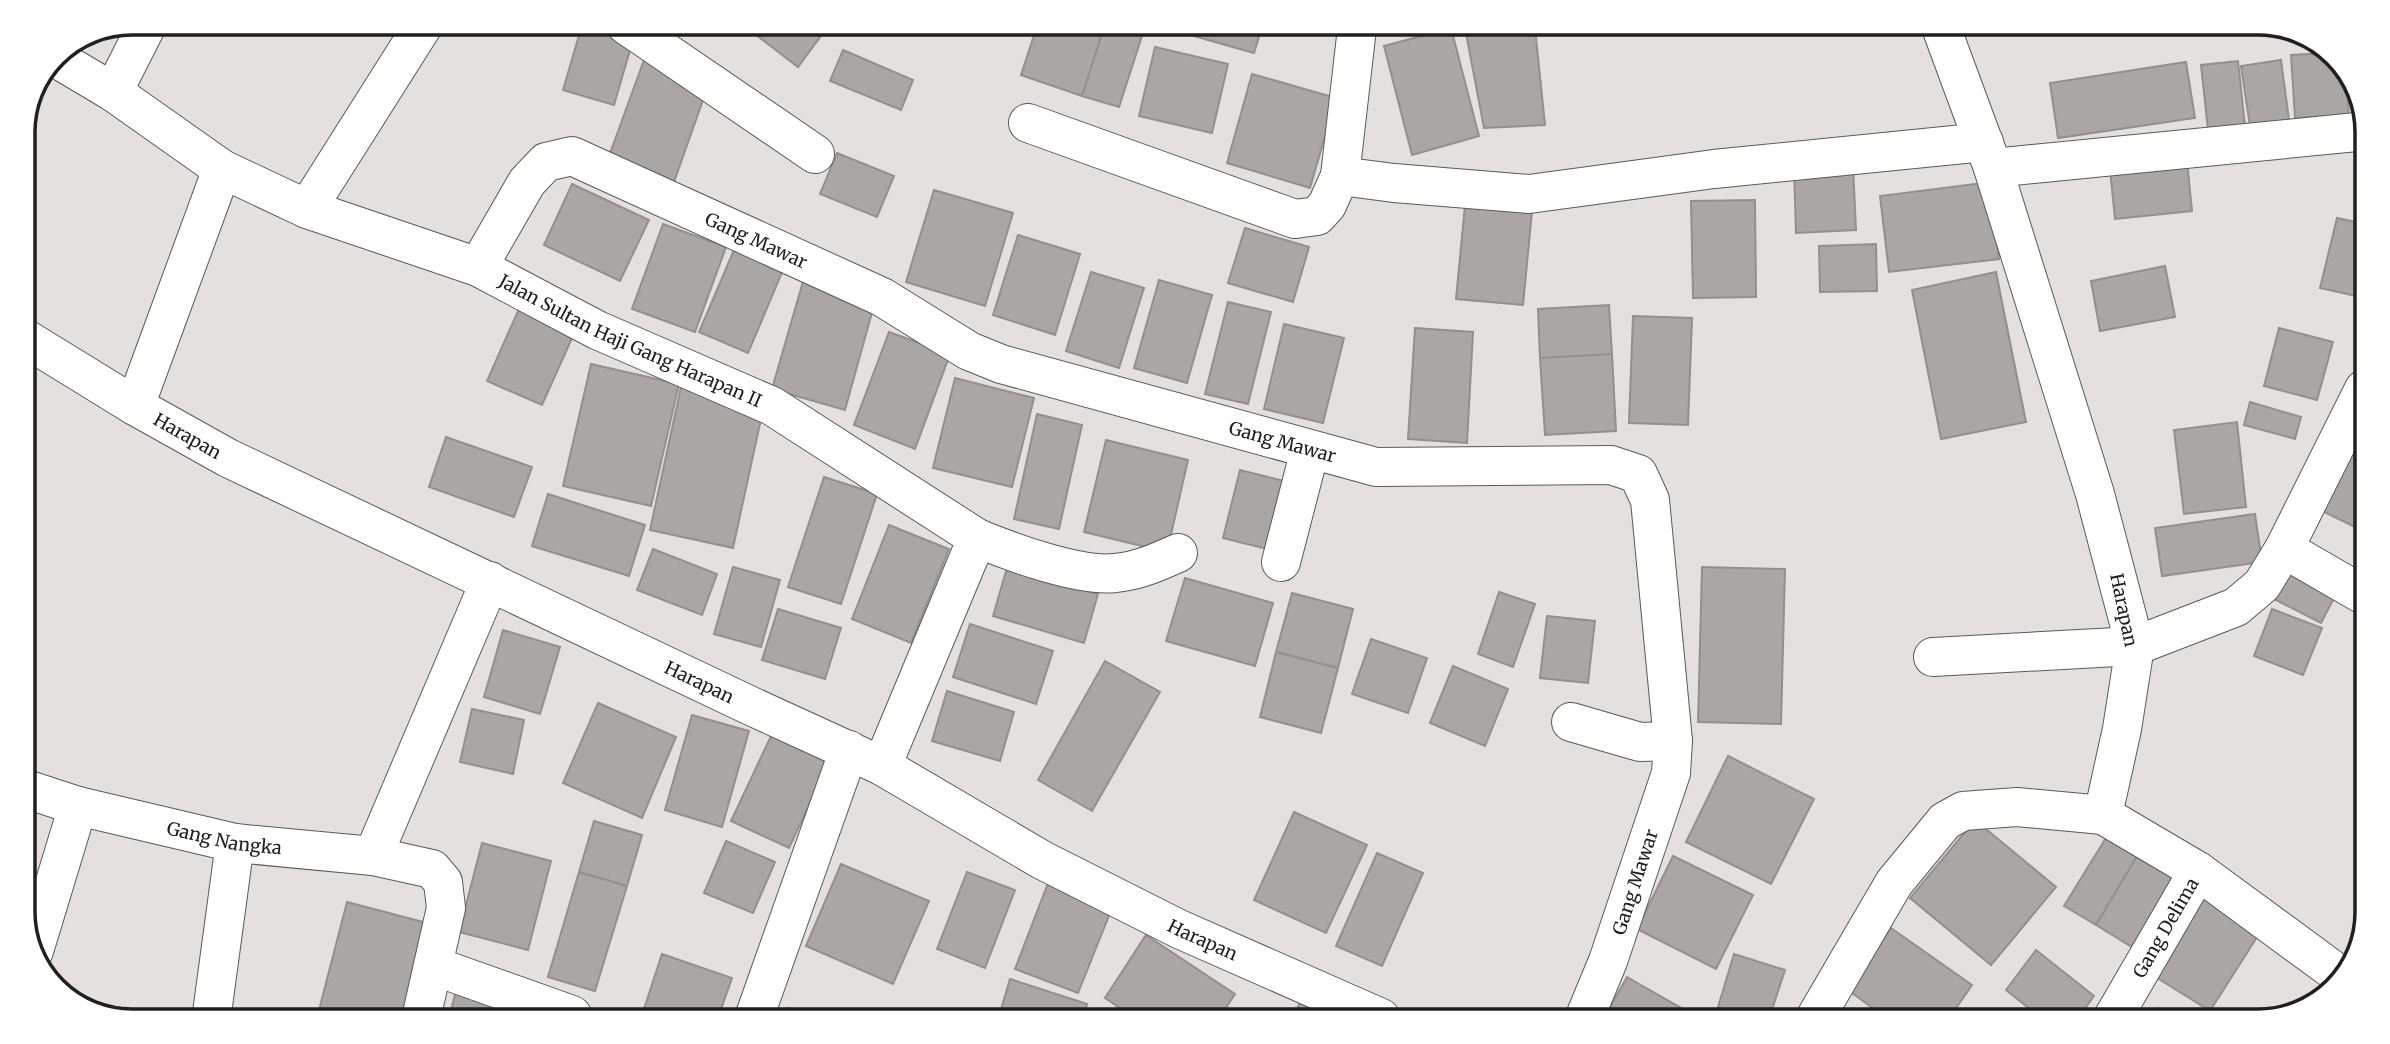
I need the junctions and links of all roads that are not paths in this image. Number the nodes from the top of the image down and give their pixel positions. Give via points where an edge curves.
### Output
1 (142, 35) edge
2 (417, 35) edge
3 (641, 35) edge
4 (1356, 35) edge
5 (1944, 35) edge
6 (64, 63) edge
7 (113, 92) junction
8 (1028, 123) dead end
9 (2355, 132) edge
10 (815, 153) dead end
11 (1988, 155) junction
12 (222, 169) junction
13 (1340, 176) junction
14 (307, 209) junction
15 (478, 267) junction
16 (35, 344) edge
17 (135, 406) junction
18 (2355, 407) edge
19 (1310, 450) junction
20 (977, 538) junction
21 (2284, 548) junction
22 (1178, 553) dead end
23 (1281, 562) dead end
24 (490, 581) junction
25 (2355, 590) edge
26 (2134, 646) junction
27 (1933, 657) dead end
28 (1571, 722) dead end
29 (1673, 741) junction
30 (866, 758) junction
31 (35, 792) edge
32 (78, 806) junction
33 (2103, 815) junction
34 (235, 843) junction
35 (373, 856) junction
36 (2198, 871) junction
37 (38, 937) edge
38 (434, 966) junction
39 (2335, 971) edge
40 (213, 1009) edge
41 (423, 1009) edge
42 (555, 1009) edge
43 (758, 1009) edge
44 (1361, 1009) edge
45 (1588, 1009) edge
46 (1820, 1009) edge
47 (2118, 1009) edge

1 - 7 street
2 - 14 street
3 - 10 street
4 - 13 street
5 - 11 street, Harapan
6 - 7 street, Jalan Sultan Haji Gang Harapan II
7 - 12 street, Jalan Sultan Haji Gang Harapan II
8 - 13 street via 1294,219 1317,216
9 - 11 street
11 - 13 street via 1714,169 1529,194
11 - 26 street, Harapan via 2095,494
12 - 14 street, Jalan Sultan Haji Gang Harapan II
12 - 17 street
14 - 15 street, Jalan Sultan Haji Gang Harapan II
15 - 19 street, Gang Mawar via 527,182 546,162 572,156 882,297 969,351 1001,364
15 - 20 street, Jalan Sultan Haji Gang Harapan II via 597,330 772,406
16 - 17 street, Harapan
17 - 24 street, Harapan via 229,458
18 - 21 street
19 - 23 street
19 - 29 street, Gang Mawar via 1376,467 1611,465 1638,474 1650,500
20 - 22 street, Jalan Sultan Haji Gang Harapan II via 1017,554 1113,574
20 - 30 street
21 - 25 street
21 - 26 street via 2262,585 2236,607
24 - 30 street, Harapan
24 - 35 street
26 - 27 street
26 - 33 street, Harapan
28 - 29 street via 1640,742
29 - 45 street, Gang Mawar via 1671,772
30 - 43 street
30 - 44 street, Harapan via 1042,860 1179,929
31 - 32 street, Gang Nangka
32 - 34 street, Gang Nangka
32 - 37 street
33 - 36 street
33 - 46 street via 2017,807 1963,811 1945,821 1894,883
34 - 35 street, Gang Nangka
34 - 40 street
35 - 38 street, Gang Nangka via 432,869 443,881 446,908
36 - 39 street
36 - 47 street, Gang Delima
38 - 41 street, Gang Nangka
38 - 42 street

